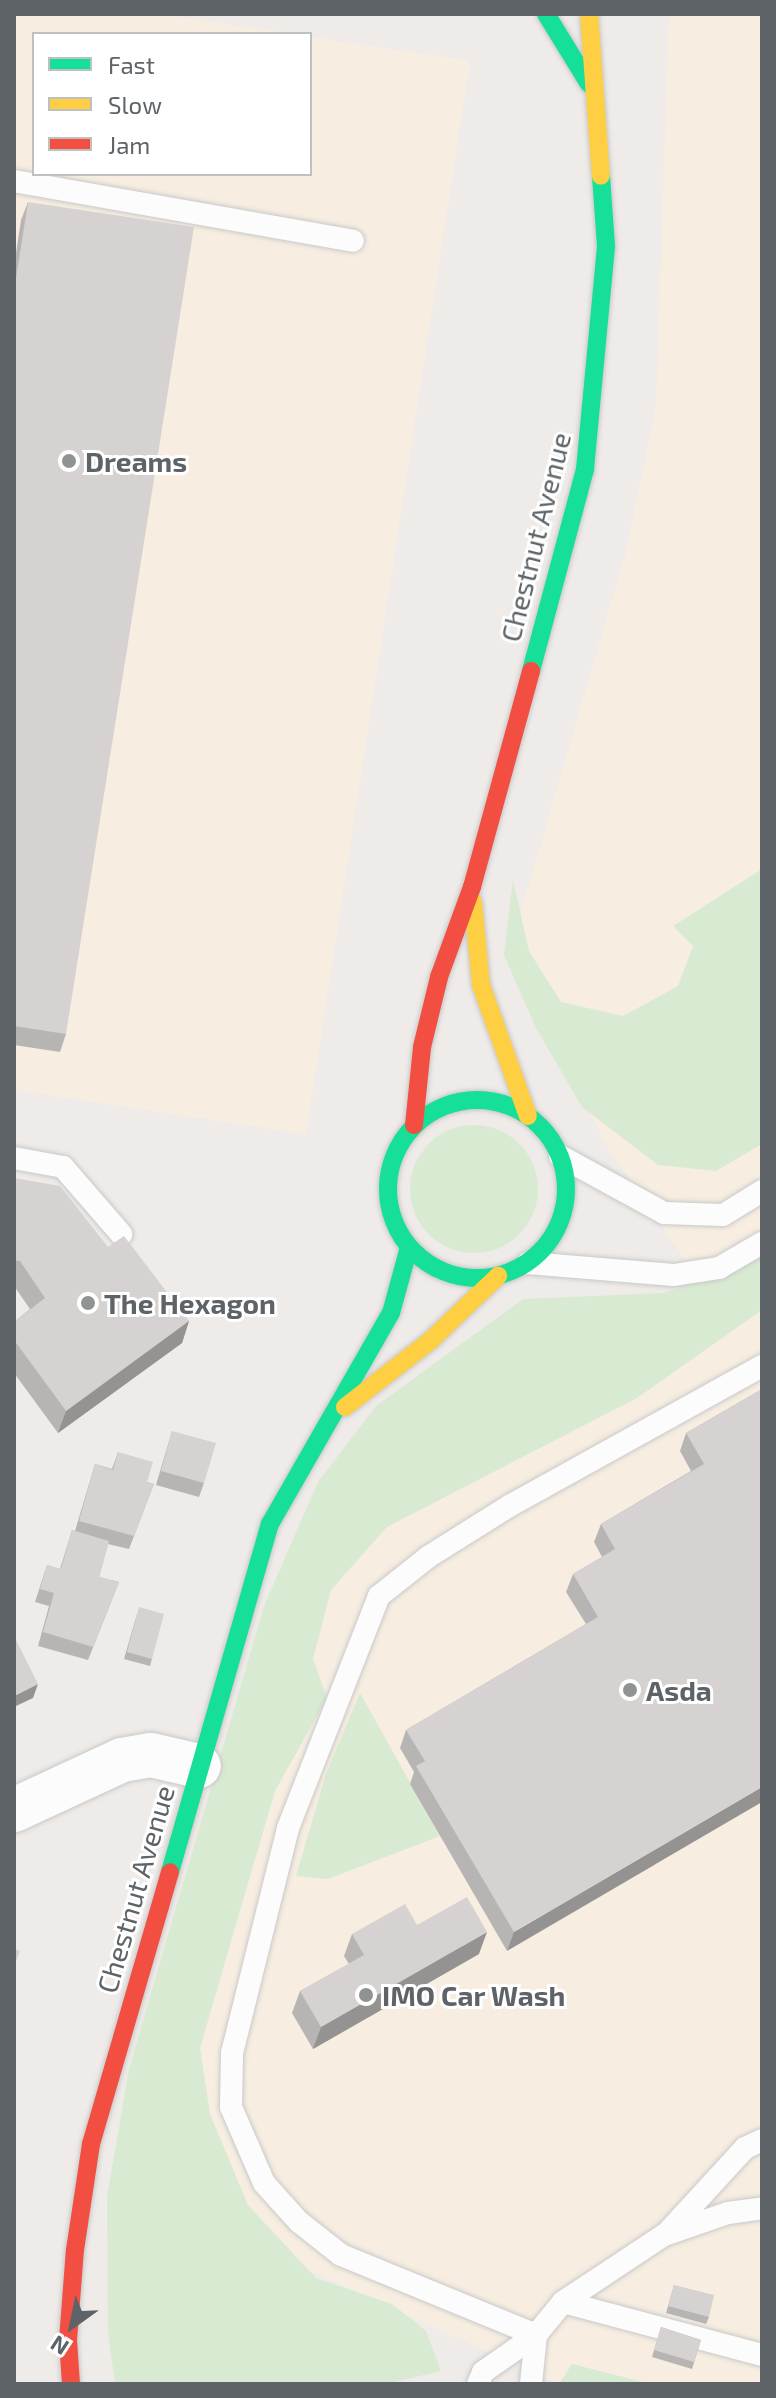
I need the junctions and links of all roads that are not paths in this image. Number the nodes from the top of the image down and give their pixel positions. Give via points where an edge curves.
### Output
1 (546, 14) edge
2 (589, 14) edge
3 (596, 97) junction
4 (14, 181) edge
5 (353, 241) dead end
6 (472, 887) junction
7 (528, 1116) junction
8 (414, 1125) junction
9 (560, 1156) junction
10 (14, 1158) edge
11 (762, 1191) edge
12 (121, 1234) edge
13 (762, 1243) edge
14 (409, 1247) junction
15 (528, 1263) junction
16 (498, 1276) junction
17 (762, 1366) edge
18 (322, 1426) junction
19 (199, 1766) junction
20 (14, 1810) edge
21 (762, 2140) edge
22 (762, 2208) edge
23 (664, 2235) junction
24 (563, 2302) junction
25 (536, 2335) junction
26 (762, 2355) edge
27 (71, 2384) edge
28 (478, 2384) edge
29 (531, 2384) edge

1 - 3 street, Chestnut Avenue
2 - 3 street, Chestnut Avenue
3 - 6 street, Chestnut Avenue via 606,246 585,469
4 - 5 lane
6 - 7 street, Chestnut Avenue via 481,985
6 - 8 street, Chestnut Avenue via 432,1005
7 - 8 street via 500,1103 470,1100 439,1108
7 - 9 street
8 - 14 street via 389,1172 394,1225
9 - 11 lane via 664,1213 723,1215
9 - 15 street via 566,1186 563,1216 549,1242
10 - 12 lane via 63,1167
13 - 15 lane via 719,1268 674,1275
14 - 16 street via 450,1274
14 - 18 street, Chestnut Avenue via 391,1313
15 - 16 street
16 - 18 street, Chestnut Avenue via 431,1340
17 - 25 lane via 511,1505 428,1557 379,1596 288,1828 232,2053 231,2107 264,2183 299,2222 341,2255
18 - 19 street, Chestnut Avenue via 270,1524
19 - 20 street via 151,1755 122,1760
19 - 27 street, Chestnut Avenue via 91,2144 75,2250 68,2340
21 - 23 lane via 745,2148
22 - 23 lane via 728,2213
23 - 24 lane
24 - 25 lane
24 - 26 lane
25 - 28 lane via 483,2372
25 - 29 lane

